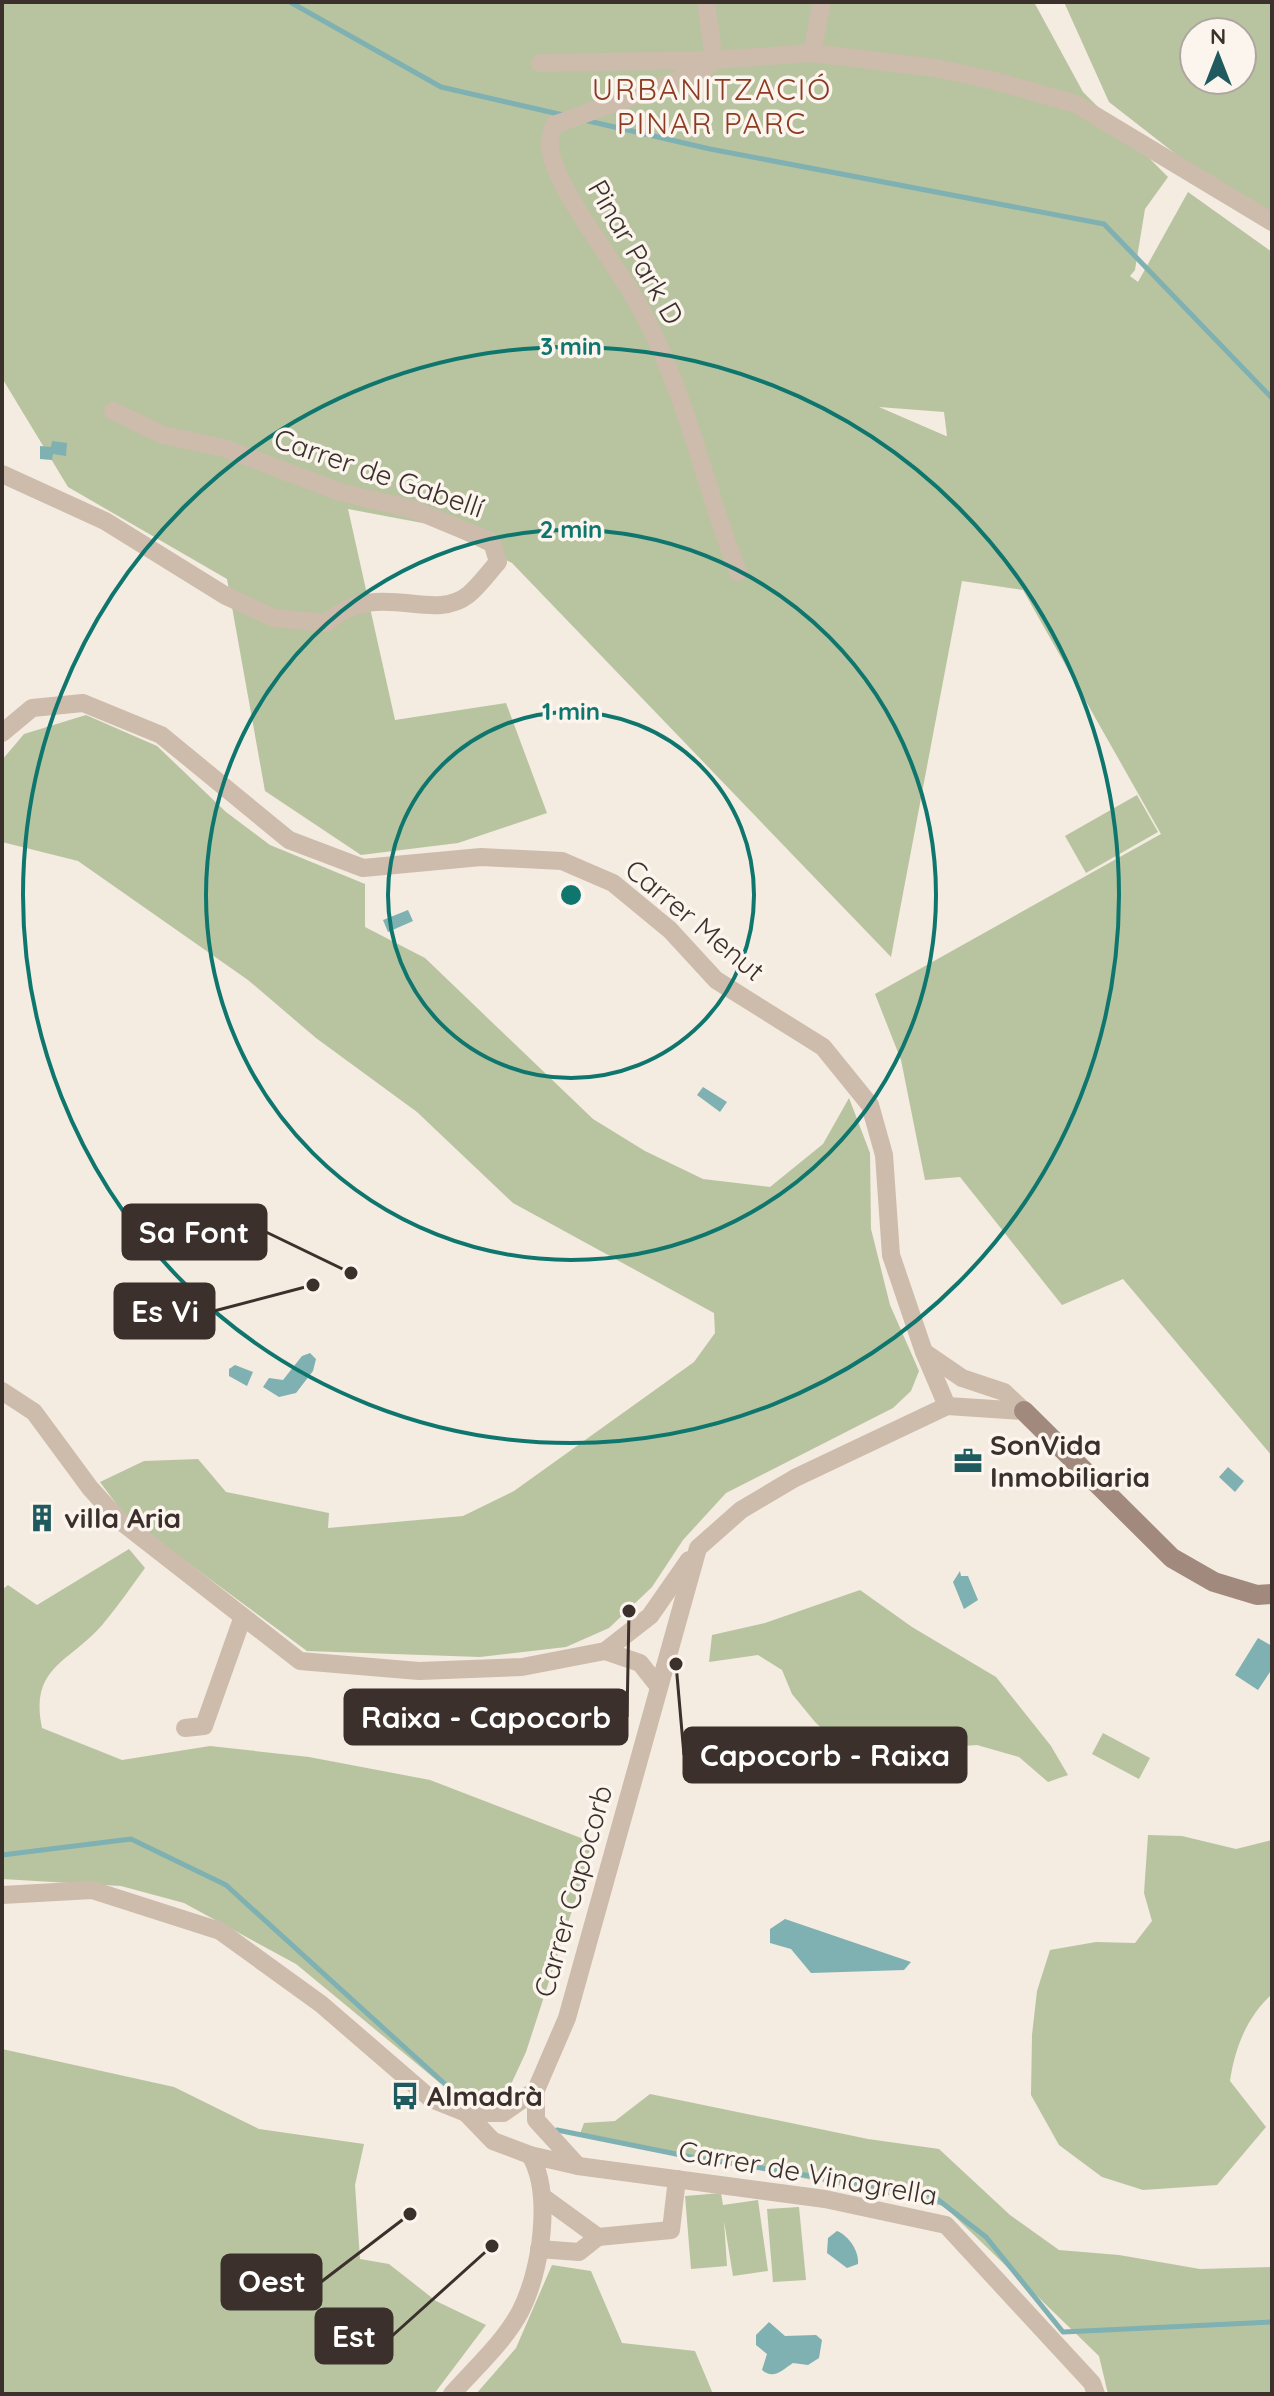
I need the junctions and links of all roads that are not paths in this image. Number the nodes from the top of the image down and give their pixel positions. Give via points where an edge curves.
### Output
1 (706, 2) edge
2 (822, 2) edge
3 (812, 53) junction
4 (714, 60) junction
5 (540, 63) dead end
6 (1272, 222) edge
7 (113, 411) dead end
8 (2, 474) edge
9 (738, 572) dead end
10 (2, 733) edge
11 (924, 1352) junction
12 (2, 1391) edge
13 (947, 1406) junction
14 (1024, 1411) junction
15 (698, 1548) junction
16 (1272, 1594) edge
17 (242, 1619) junction
18 (605, 1651) junction
19 (659, 1687) junction
20 (185, 1728) dead end
21 (2, 1895) edge
22 (536, 2090) junction
23 (466, 2113) junction
24 (530, 2155) junction
25 (578, 2166) junction
26 (677, 2179) junction
27 (543, 2197) junction
28 (598, 2237) junction
29 (539, 2249) junction
30 (452, 2394) edge
31 (1096, 2394) edge

1 - 4 street
2 - 3 street
3 - 4 street
3 - 6 street via 936,68 1076,104
4 - 5 street
4 - 9 street, Pinar Park D via 703,71 554,125 549,139 562,180 662,353
7 - 8 street, Carrer de Gabellí via 163,435 224,448 340,492 415,510 492,542 498,562 467,597 436,605 371,600 342,609 326,623 274,618 226,596 105,521
10 - 11 street, Carrer Menut via 32,708 83,703 161,735 289,840 363,868 481,857 549,860 613,883 670,930 716,980 823,1047 870,1105 884,1155 891,1255
11 - 13 street, Carrer Menut
11 - 14 street via 962,1378 1004,1392
12 - 17 street via 34,1412 119,1520
13 - 14 street
13 - 15 street via 795,1478 741,1510
14 - 16 street via 1172,1558 1214,1582 1257,1595
15 - 18 street via 650,1616
15 - 19 street, Carrer Capocorb
17 - 18 street via 300,1661 419,1671 522,1667
17 - 20 street via 204,1726
18 - 19 street via 640,1663
19 - 22 street, Carrer Capocorb via 567,2018
21 - 23 street via 92,1890 220,1931 321,2004 431,2099
22 - 23 street via 503,2113
22 - 25 street via 536,2120
23 - 24 street, Carrer de Vinagrella via 493,2141
24 - 25 street, Carrer de Vinagrella
24 - 27 street via 540,2172
25 - 26 street, Carrer de Vinagrella
26 - 28 street via 671,2230
26 - 31 street, Carrer de Vinagrella via 825,2199 946,2225 1092,2383
27 - 28 street
27 - 29 street
28 - 29 street via 579,2252
29 - 30 street via 521,2311

